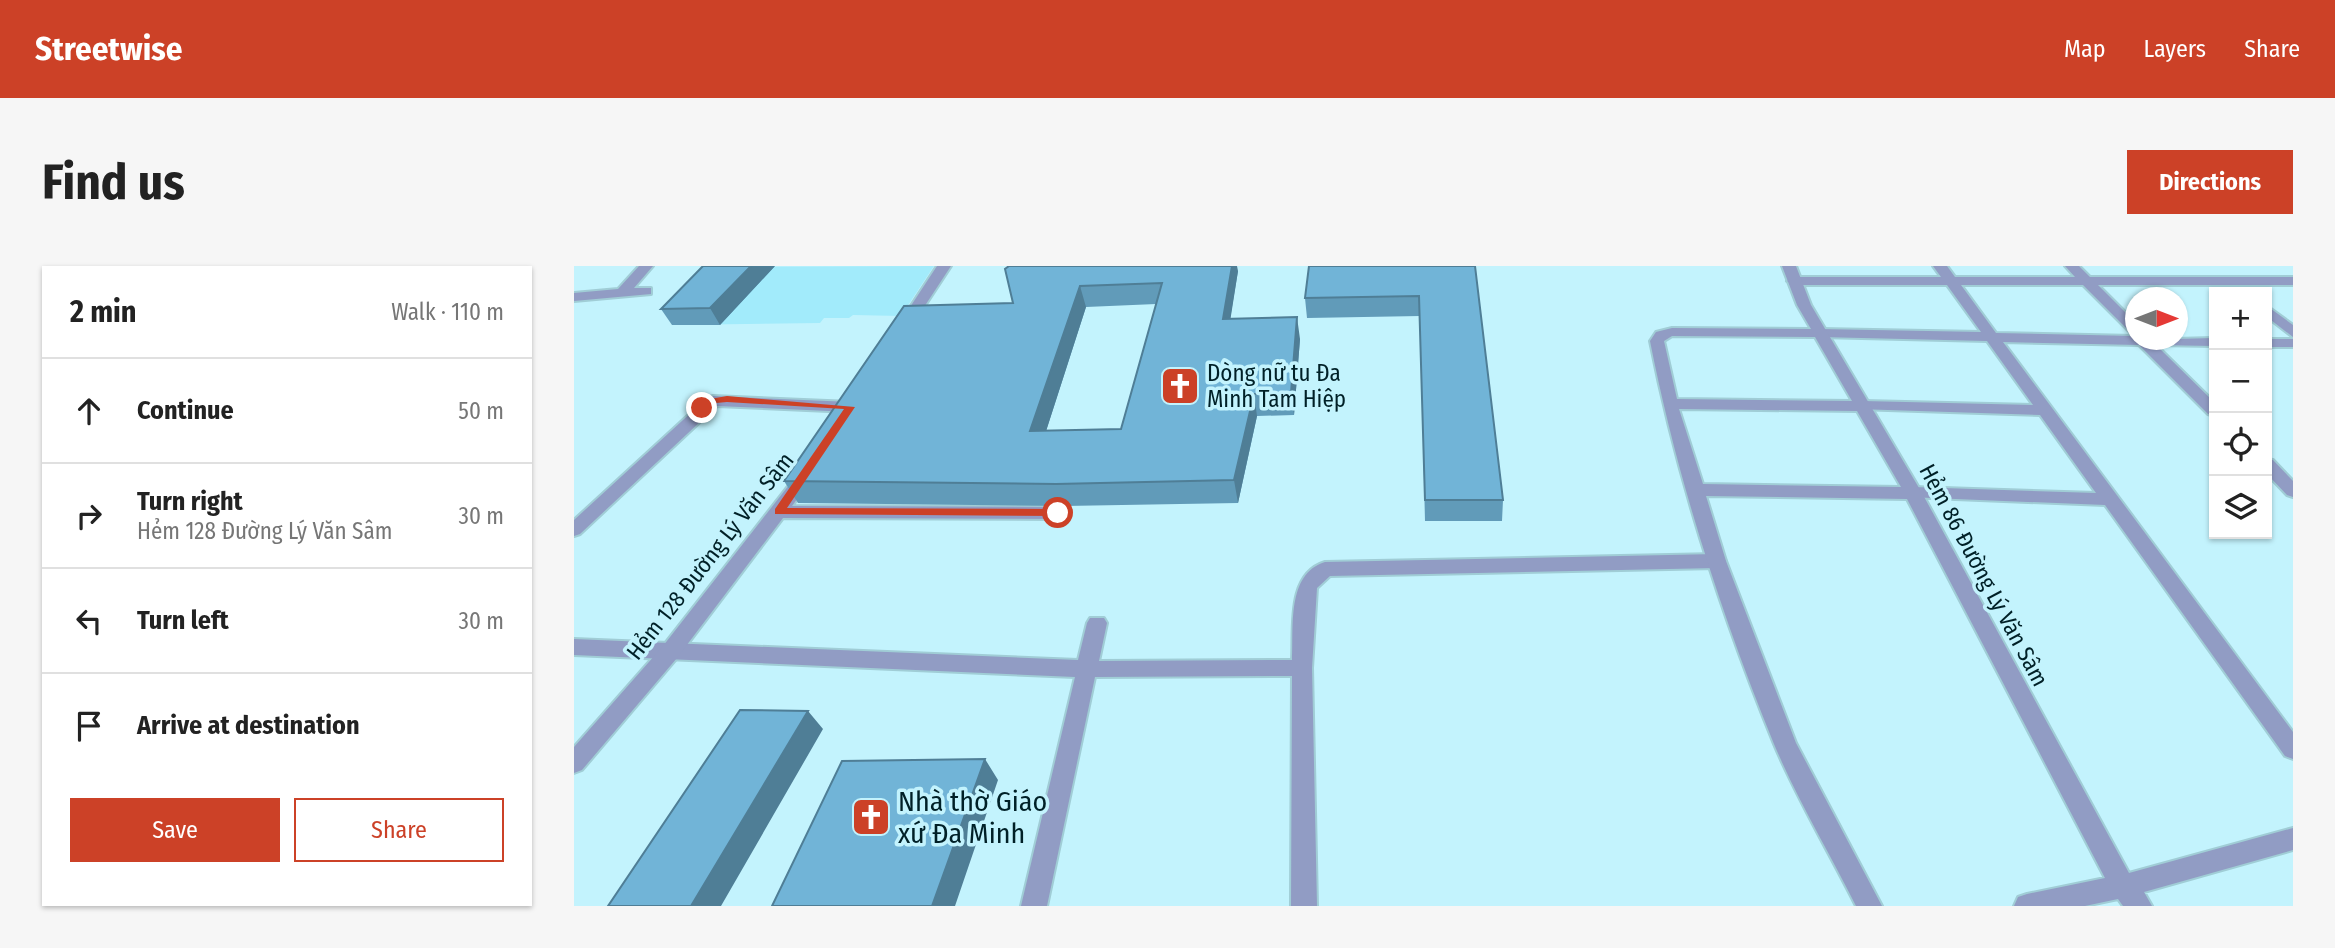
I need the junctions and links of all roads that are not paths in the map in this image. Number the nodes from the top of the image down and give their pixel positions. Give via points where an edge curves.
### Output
1 (646, 266) edge
2 (944, 266) edge
3 (1940, 266) edge
4 (2072, 266) edge
5 (2215, 266) edge
6 (1791, 273) edge
7 (2293, 281) edge
8 (1952, 282) junction
9 (2234, 282) junction
10 (2088, 284) junction
11 (2240, 287) edge
12 (646, 291) dead end
13 (622, 293) junction
14 (574, 297) edge
15 (2272, 314) edge
16 (2125, 321) edge
17 (2293, 332) edge
18 (1820, 333) junction
19 (1992, 337) junction
20 (2125, 337) edge
21 (2188, 340) edge
22 (894, 342) edge
23 (2209, 342) edge
24 (2272, 343) edge
25 (2293, 343) edge
26 (2154, 350) edge
27 (854, 402) joint
28 (1670, 404) junction
29 (1863, 406) junction
30 (2209, 406) edge
31 (2045, 410) junction
32 (837, 428) edge
33 (817, 458) edge
34 (2272, 469) edge
35 (1696, 490) junction
36 (2293, 491) edge
37 (1913, 493) junction
38 (2110, 499) junction
39 (779, 512) junction
40 (1058, 513) edge
41 (574, 530) edge
42 (1717, 561) junction
43 (1097, 623) dead end
44 (574, 647) edge
45 (670, 652) junction
46 (1302, 668) junction
47 (1088, 669) junction
48 (2293, 749) edge
49 (574, 763) edge
50 (2293, 839) edge
51 (2123, 886) junction
52 (1034, 906) edge
53 (1304, 906) edge
54 (1869, 906) edge
55 (2027, 906) edge
56 (2139, 906) edge

1 - 13 street
2 - 22 street
3 - 8 street
4 - 10 street
5 - 9 street
6 - 8 street
6 - 18 street, Hẻm 86 Đường Lý Văn Sâm
7 - 9 street
8 - 10 street
8 - 19 street
9 - 10 street
9 - 11 street
10 - 16 street
12 - 13 street
13 - 14 street
15 - 17 street
18 - 19 street
18 - 28 street via 1661,335 1657,341
18 - 29 street, Hẻm 86 Đường Lý Văn Sâm
19 - 20 street
19 - 31 street
21 - 23 street
24 - 25 street
26 - 30 street
27 - 32 street
27 - 41 street via 713,401
28 - 29 street
28 - 35 street
29 - 31 street
29 - 37 street, Hẻm 86 Đường Lý Văn Sâm
31 - 38 street
33 - 39 street, Hẻm 128 Đường Lý Văn Sâm
34 - 36 street
35 - 37 street
35 - 42 street
37 - 38 street
37 - 51 street, Hẻm 86 Đường Lý Văn Sâm
38 - 48 street
39 - 40 street
39 - 45 street, Hẻm 128 Đường Lý Văn Sâm
42 - 46 street via 1325,569 1307,586
42 - 54 street via 1786,745
43 - 47 street
44 - 45 street
45 - 47 street
45 - 49 street, Hẻm 128 Đường Lý Văn Sâm
46 - 47 street
46 - 53 street
47 - 52 street
50 - 51 street
51 - 55 street
51 - 56 street, Hẻm 86 Đường Lý Văn Sâm

